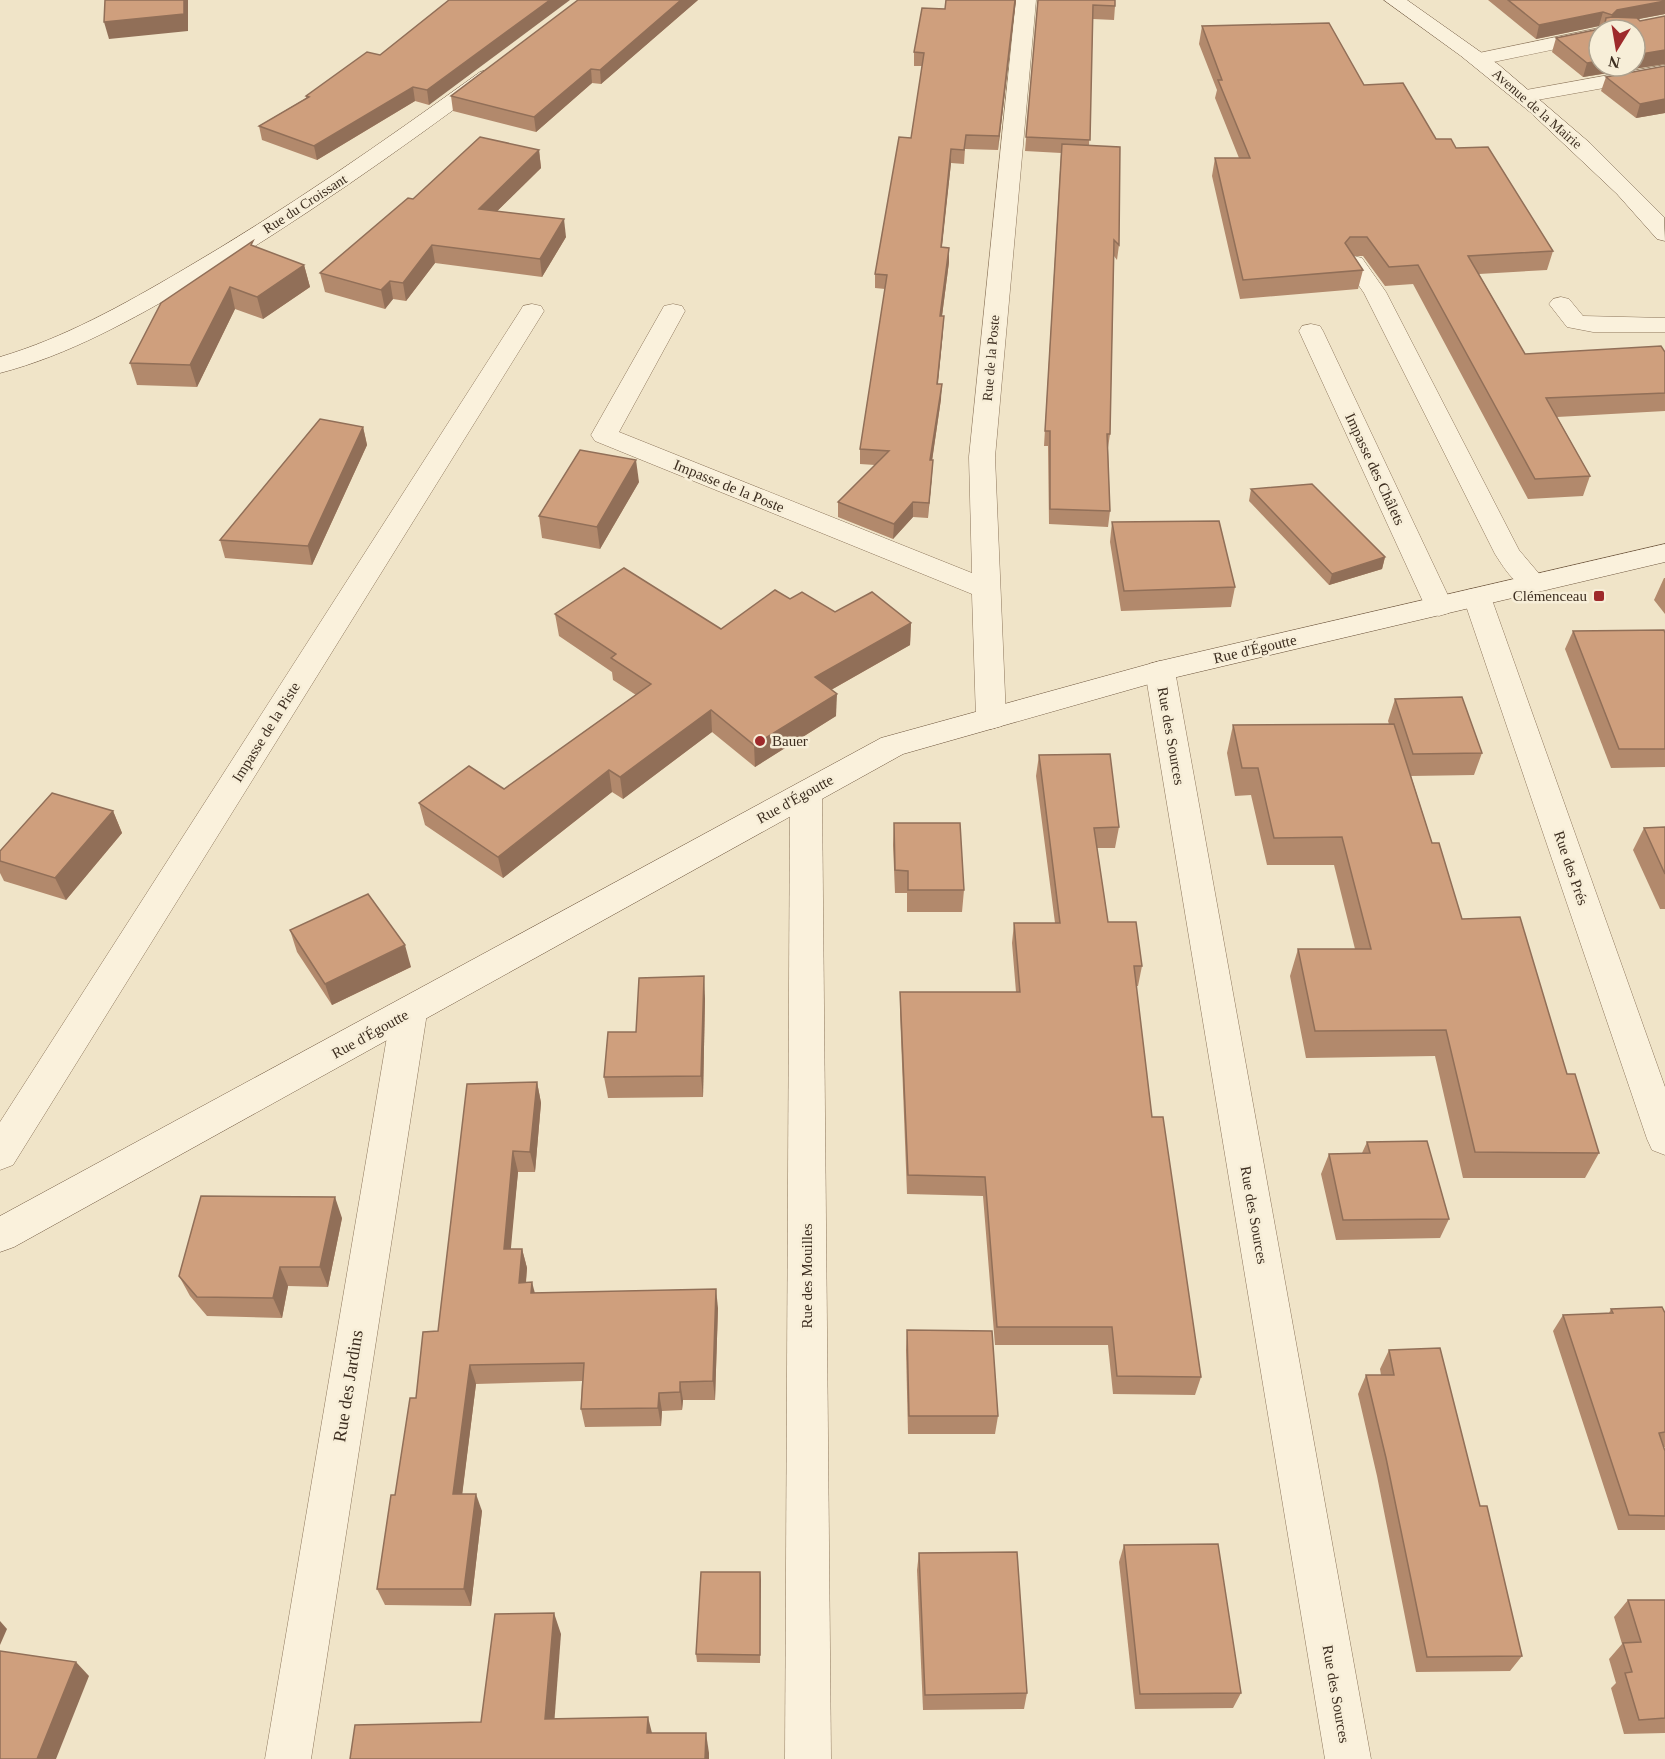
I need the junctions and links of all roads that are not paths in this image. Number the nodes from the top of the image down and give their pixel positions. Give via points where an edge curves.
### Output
1 (1026, 0) edge
2 (1394, 0) edge
3 (1587, 36) edge
4 (1479, 59) junction
5 (507, 60) edge
6 (1665, 71) edge
7 (1526, 96) junction
8 (1665, 234) edge
9 (1354, 263) edge
10 (1561, 304) dead end
11 (532, 311) dead end
12 (673, 311) dead end
13 (1665, 325) edge
14 (1311, 331) dead end
15 (0, 364) edge
16 (1665, 553) edge
17 (1533, 584) junction
18 (986, 589) junction
19 (1477, 597) junction
20 (1439, 606) junction
21 (1160, 671) junction
22 (991, 718) junction
23 (806, 793) junction
24 (409, 1013) junction
25 (1665, 1139) edge
26 (0, 1154) edge
27 (0, 1235) edge
28 (288, 1759) edge
29 (808, 1759) edge
30 (1348, 1759) edge

1 - 18 street, Rue de la Poste via 982,457
2 - 4 street, Avenue de la Mairie
3 - 4 lane
4 - 7 street, Avenue de la Mairie
5 - 15 street, Rue du Croissant via 376,158 227,255 115,318
6 - 7 lane
7 - 8 street, Avenue de la Mairie via 1642,205
9 - 17 lane via 1375,292 1508,554
10 - 13 lane via 1575,322
11 - 26 street, Impasse de la Piste
12 - 18 street, Impasse de la Poste via 604,435
14 - 20 street, Impasse des Châlets
16 - 17 street, Rue d'Égoutte
17 - 19 street, Rue d'Égoutte
18 - 22 street, Rue de la Poste
19 - 20 street, Rue d'Égoutte
19 - 25 street, Rue des Prés
20 - 21 street, Rue d'Égoutte
21 - 22 street, Rue d'Égoutte
21 - 30 street, Rue des Sources
22 - 23 street, Rue d'Égoutte via 892,746
23 - 24 street, Rue d'Égoutte
23 - 29 street, Rue des Mouilles
24 - 27 street, Rue d'Égoutte
24 - 28 street, Rue des Jardins

